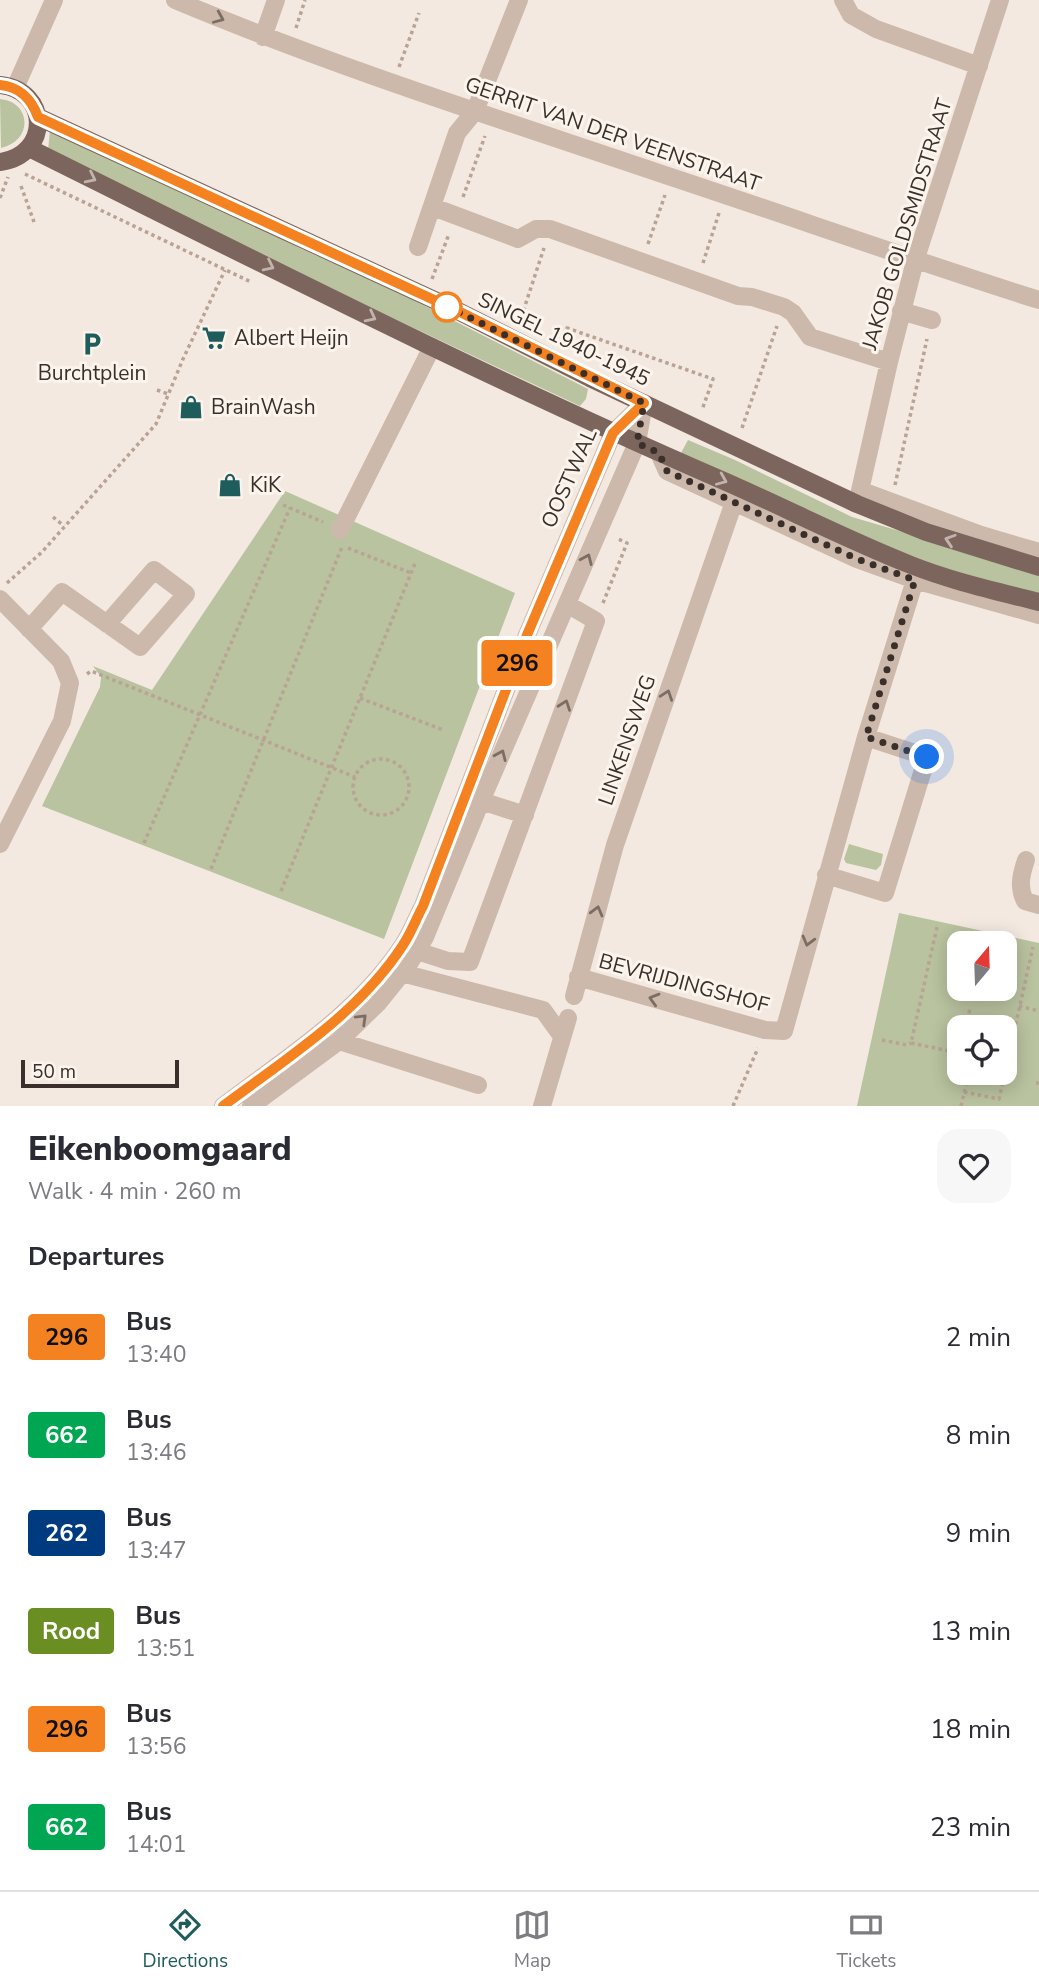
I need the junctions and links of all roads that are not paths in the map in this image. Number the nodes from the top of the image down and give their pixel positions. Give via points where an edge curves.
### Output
1 (54, 0) edge
2 (176, 0) edge
3 (276, 0) edge
4 (519, 0) edge
5 (843, 0) edge
6 (1000, 0) edge
7 (263, 37) junction
8 (979, 66) junction
9 (7, 87) edge
10 (475, 111) junction
11 (38, 117) junction
12 (29, 148) junction
13 (0, 162) edge
14 (433, 208) junction
15 (418, 247) dead end
16 (915, 261) junction
17 (1039, 300) edge
18 (901, 312) junction
19 (932, 320) road end
20 (432, 347) junction
21 (889, 362) junction
22 (644, 403) junction
23 (613, 433) junction
24 (637, 443) junction
25 (659, 453) junction
26 (859, 498) junction
27 (734, 502) junction
28 (340, 530) road end
29 (1039, 552) edge
30 (1039, 567) edge
31 (915, 580) junction
32 (0, 599) edge
33 (1039, 602) edge
34 (567, 604) junction
35 (1039, 615) edge
36 (107, 624) junction
37 (29, 629) junction
38 (866, 737) junction
39 (473, 798) junction
40 (525, 816) junction
41 (0, 844) edge
42 (1026, 860) dead end
43 (826, 875) junction
44 (1039, 905) edge
45 (417, 950) junction
46 (402, 973) junction
47 (578, 977) junction
48 (573, 996) dead end
49 (568, 1018) dead end
50 (561, 1035) junction
51 (339, 1041) junction
52 (288, 1067) junction
53 (478, 1084) dead end
54 (223, 1106) edge
55 (251, 1106) edge
56 (542, 1106) edge

1 - 9 street
2 -> 7 street, GERRIT VAN DER VEENSTRAAT
3 - 7 street
4 - 10 street
5 - 8 street via 851,15 876,29
6 - 8 street, JAKOB GOLDSMIDSTRAAT
7 - 10 street, GERRIT VAN DER VEENSTRAAT
8 - 16 street, JAKOB GOLDSMIDSTRAAT
9 - 11 main road via 25,95
10 - 14 street via 457,132
10 - 16 street, GERRIT VAN DER VEENSTRAAT
11 - 12 main road via 37,133
11 - 22 main road, SINGEL 1940-1945 via 458,311
12 - 13 main road via 21,156
12 -> 20 main road
14 - 15 street
14 - 21 street via 518,239 536,229 550,229 738,296 752,296 793,313 810,337
16 - 17 street, GERRIT VAN DER VEENSTRAAT
16 - 18 street, JAKOB GOLDSMIDSTRAAT
18 - 19 street
18 - 21 street, JAKOB GOLDSMIDSTRAAT
20 - 23 main road
20 - 28 street
21 - 26 street, JAKOB GOLDSMIDSTRAAT
22 - 23 street, OOSTWAL
22 - 24 street, OOSTWAL
22 - 26 main road, SINGEL 1940-1945
23 - 24 main road
23 - 39 street, OOSTWAL via 527,635
24 - 25 main road
34 -> 24 street, OOSTWAL
25 - 27 street via 667,471
25 -> 33 main road via 914,566
26 - 29 street, SINGEL 1940-1945 via 891,502
30 -> 26 main road, SINGEL 1940-1945 via 926,532
27 - 31 street via 857,559
47 -> 27 street, LINKENSWEG via 615,845
31 - 35 street
31 - 38 street, BEVRIJDINGSHOF
32 - 37 street
39 -> 34 street, OOSTWAL
40 -> 34 street via 596,621
36 - 36 street via 140,647 187,594 154,570
36 - 37 street via 62,592
37 - 41 street via 61,662 70,683 62,722
38 - 43 street, BEVRIJDINGSHOF
38 - 43 street via 927,757 885,893
39 - 40 street
39 - 45 street, OOSTWAL via 446,888
39 - 52 street, OOSTWAL via 403,944 370,988
40 - 45 street via 470,962 448,961
42 - 44 street via 1020,891 1026,901
43 -> 47 street, BEVRIJDINGSHOF via 784,1031 765,1030
45 - 46 street, OOSTWAL
46 - 50 street via 544,1010
51 -> 46 street, OOSTWAL
47 - 48 street, LINKENSWEG
49 - 50 street
50 - 56 street
51 - 52 street, OOSTWAL
51 - 53 street
52 - 54 street, OOSTWAL
52 - 55 street, OOSTWAL

